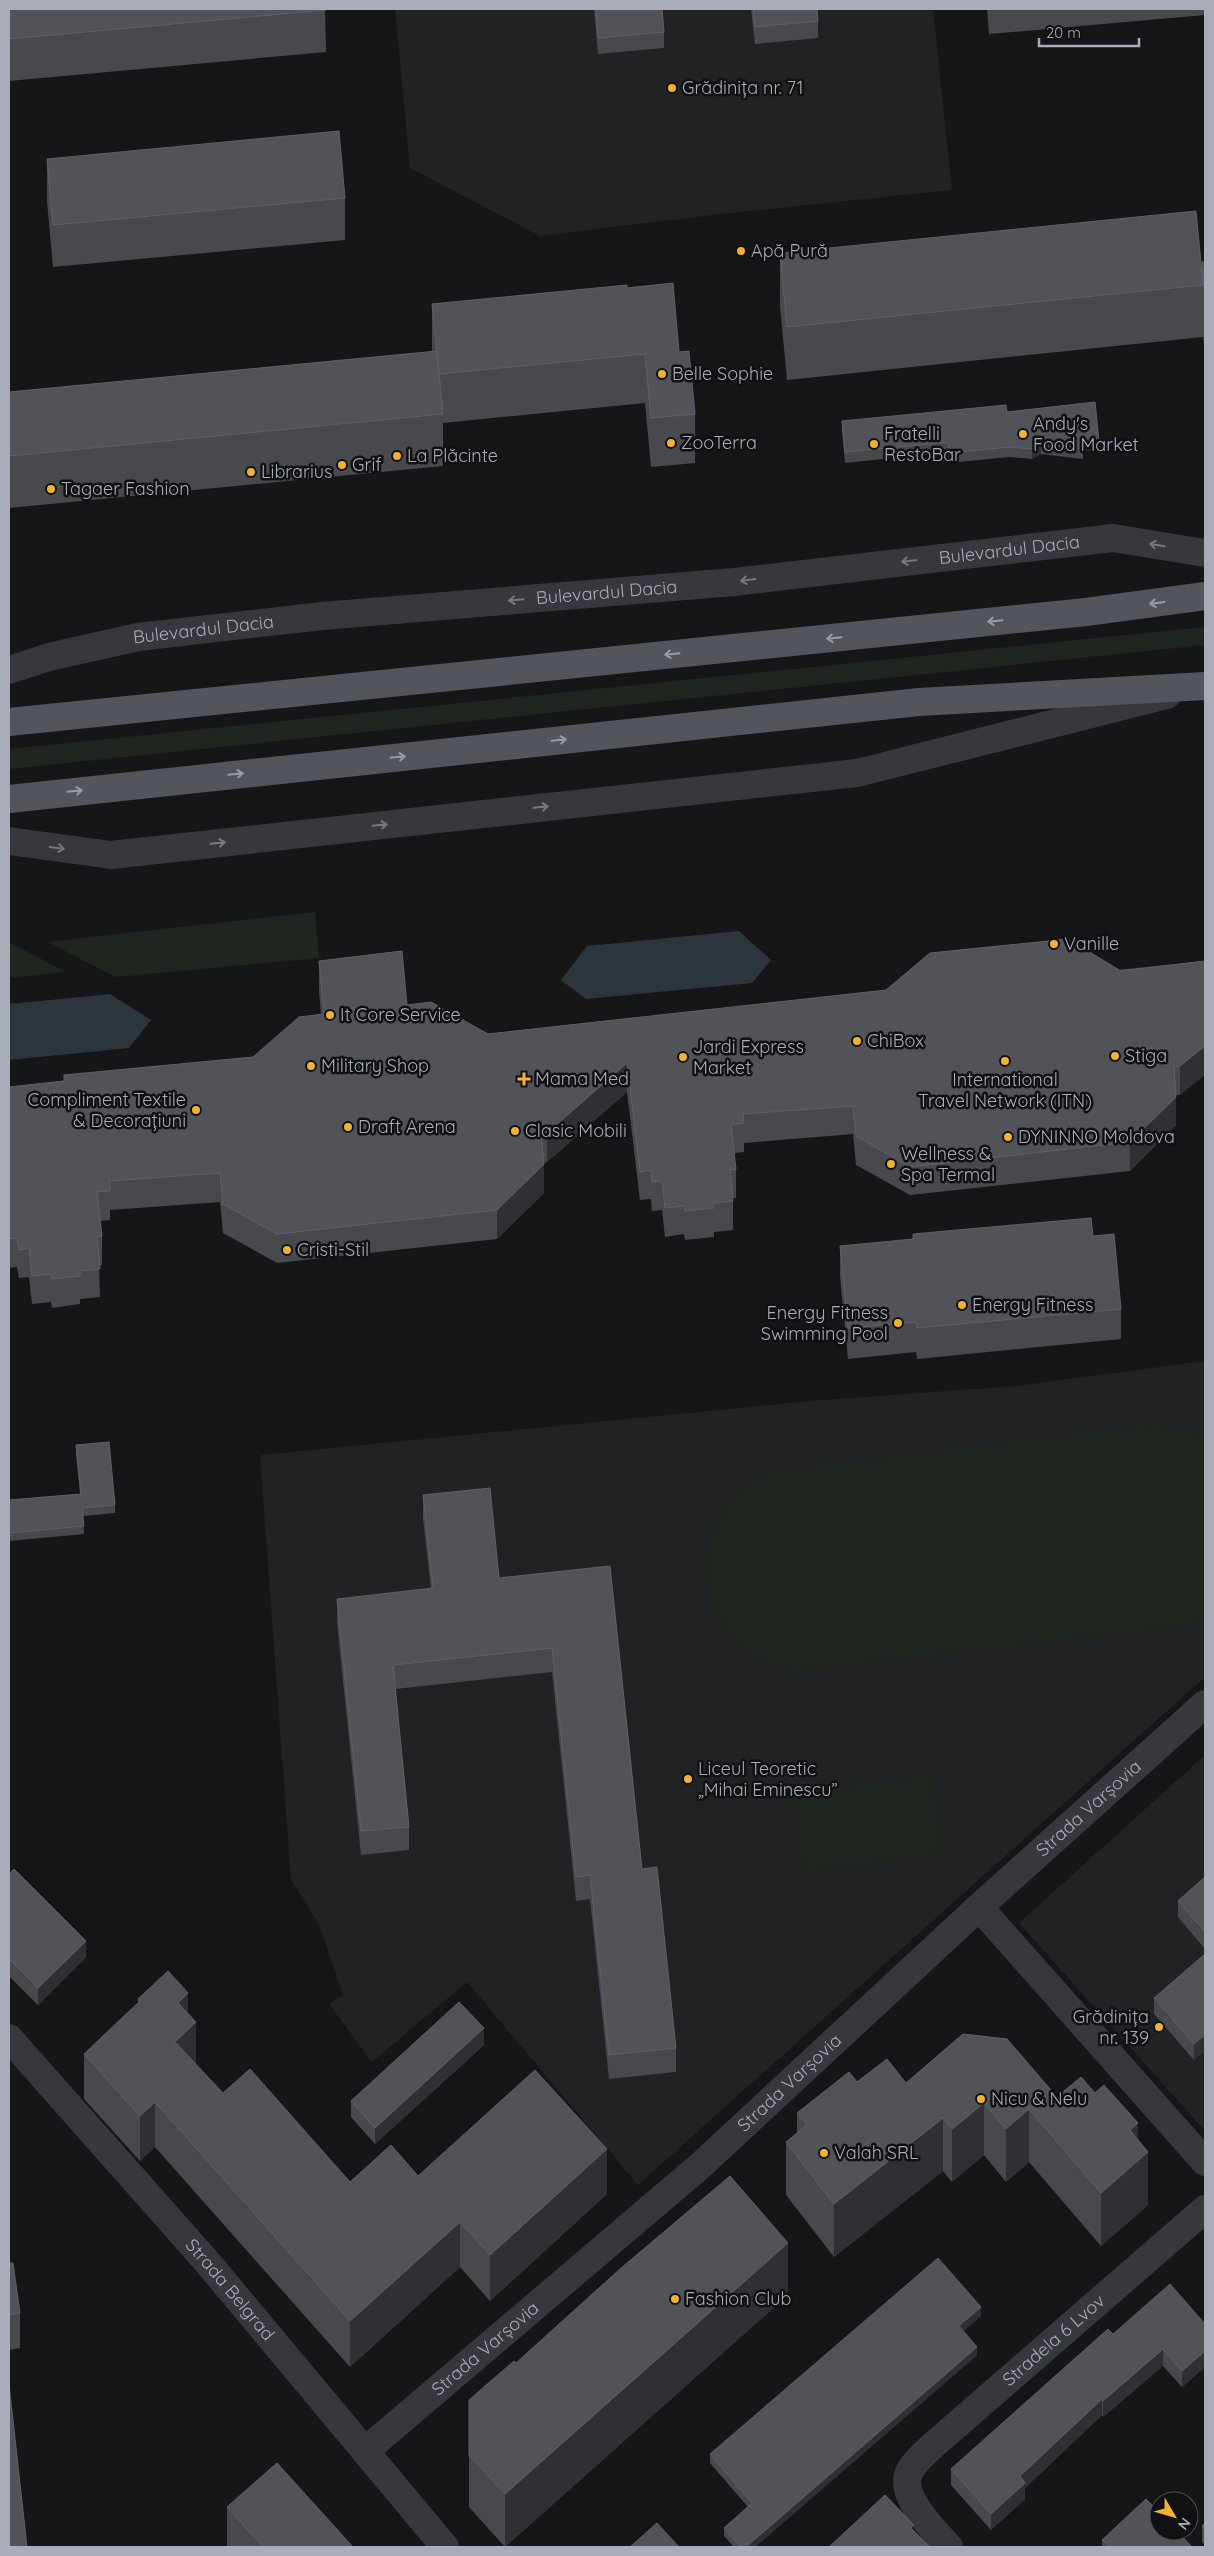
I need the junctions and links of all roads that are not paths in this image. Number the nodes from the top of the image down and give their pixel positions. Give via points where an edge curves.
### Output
1 (1205, 553) edge
2 (1205, 596) edge
3 (9, 670) edge
4 (1201, 687) edge
5 (9, 722) edge
6 (9, 798) edge
7 (9, 841) edge
8 (1205, 1704) edge
9 (979, 1906) junction
10 (9, 2038) edge
11 (1205, 2162) edge
12 (1205, 2209) edge
13 (365, 2451) junction
14 (446, 2547) edge
15 (949, 2547) edge

1 -> 3 street, Bulevardul Dacia via 1113,538 734,582 322,616 138,637 49,657
2 -> 5 main road via 1086,612
6 -> 4 main road via 919,702
7 -> 4 street via 112,855 857,772
8 - 9 street, Strada Varșovia
9 - 11 street
9 - 13 street, Strada Varșovia via 700,2166
10 - 13 street, Strada Belgrad via 208,2263
12 - 15 street, Stradela 6 Lvov via 930,2448 908,2476 914,2504
13 - 14 street, Strada Belgrad

